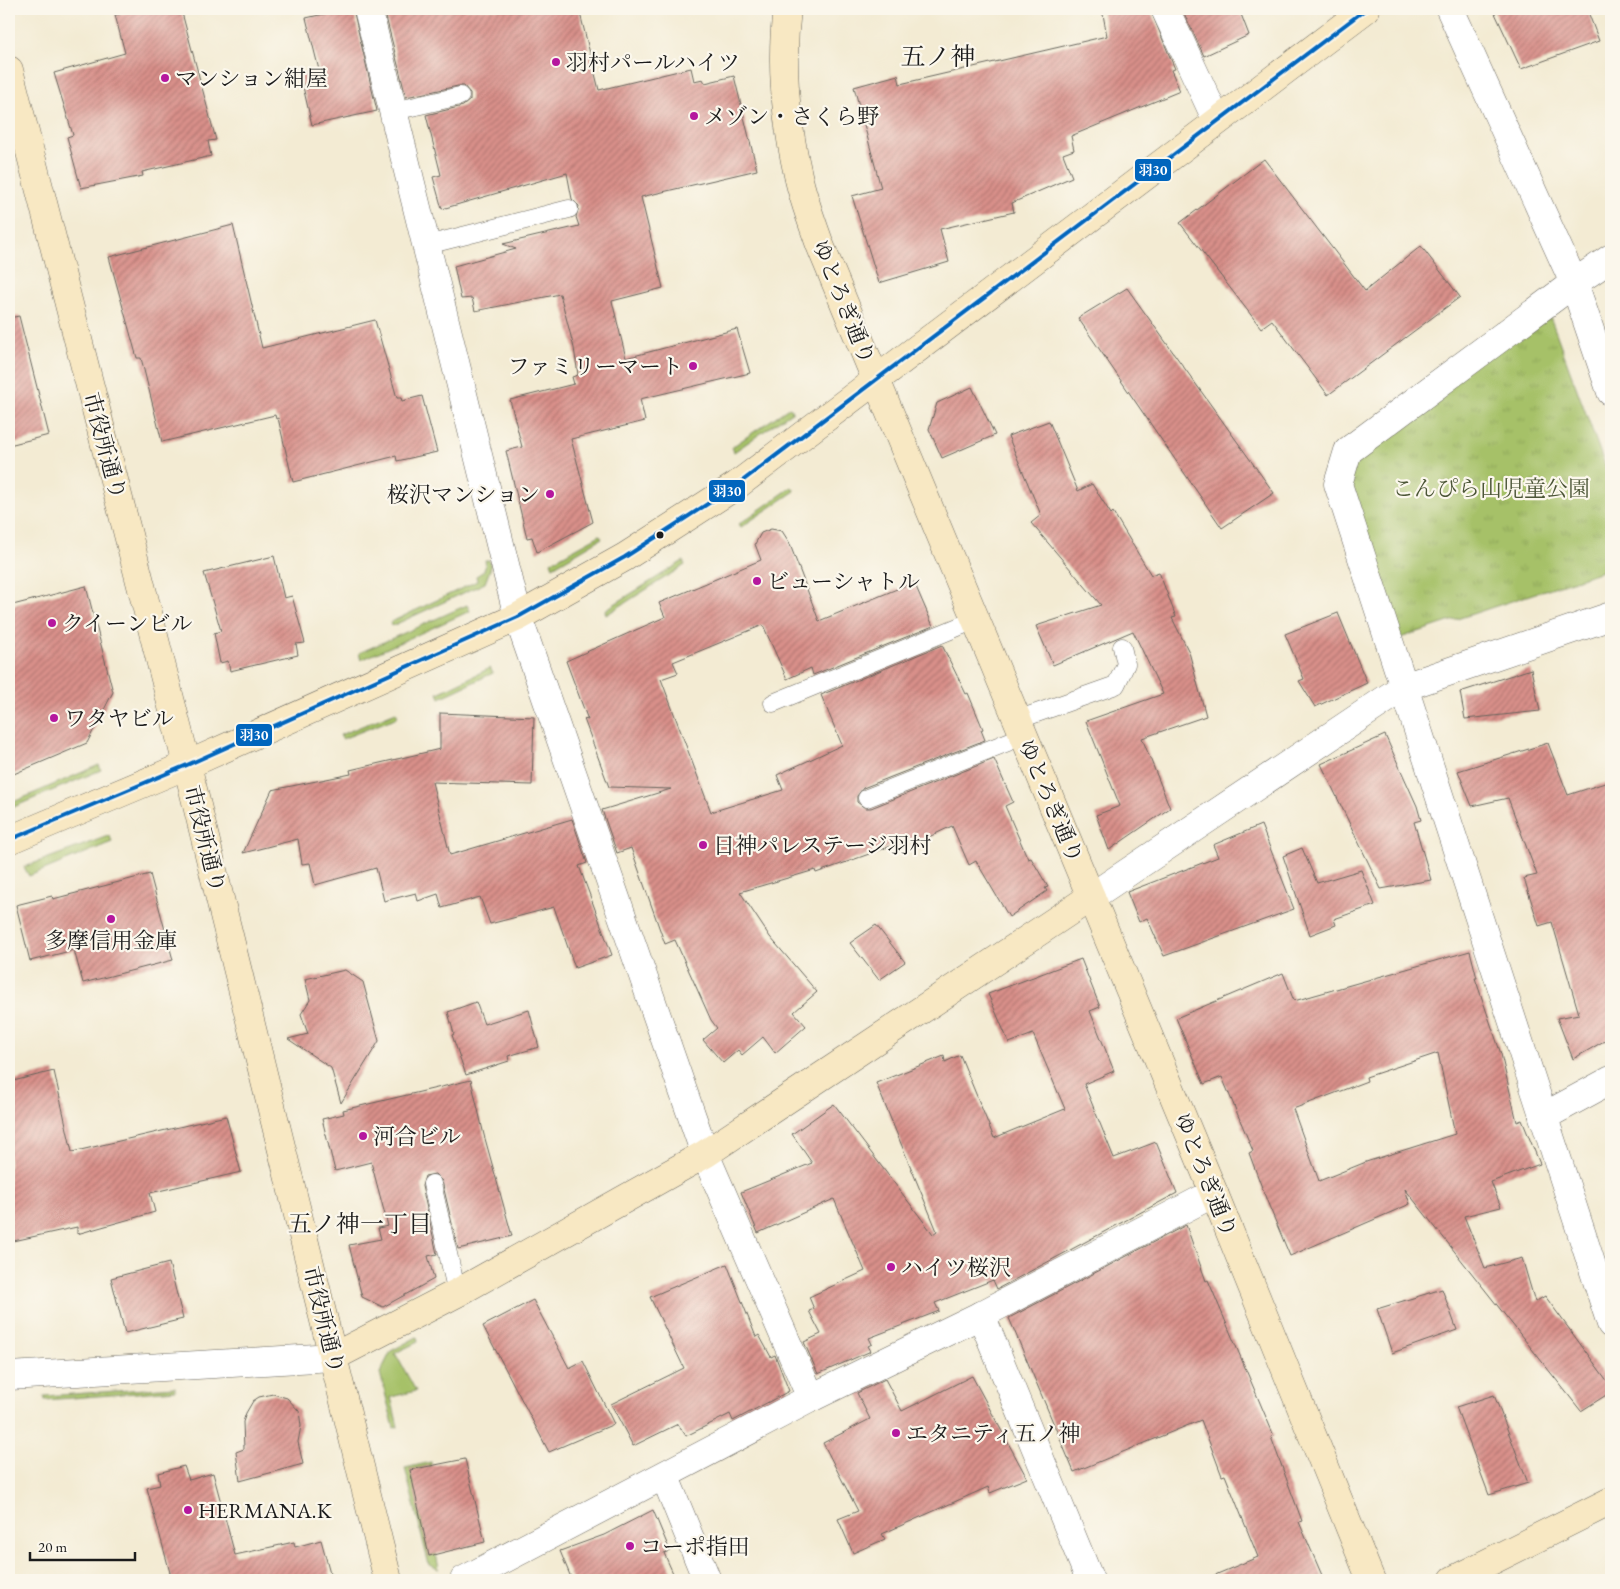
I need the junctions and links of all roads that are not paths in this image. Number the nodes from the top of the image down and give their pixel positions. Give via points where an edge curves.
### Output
1 (368, 9) edge
2 (787, 9) edge
3 (1165, 9) edge
4 (1366, 9) edge
5 (1450, 9) edge
6 (9, 70) edge
7 (460, 96) dead end
8 (394, 111) junction
9 (1216, 121) junction
10 (569, 209) dead end
11 (426, 245) junction
12 (1611, 258) edge
13 (1574, 283) junction
14 (876, 381) junction
15 (1611, 392) edge
16 (1611, 616) edge
17 (518, 617) junction
18 (975, 620) junction
19 (1122, 647) dead end
20 (1404, 687) junction
21 (774, 703) dead end
22 (1020, 728) junction
23 (187, 765) junction
24 (867, 798) dead end
25 (9, 840) edge
26 (1091, 897) junction
27 (1611, 1080) edge
28 (1543, 1117) junction
29 (705, 1154) junction
30 (432, 1184) dead end
31 (1214, 1193) junction
32 (457, 1293) junction
33 (981, 1315) junction
34 (1611, 1324) edge
35 (332, 1357) junction
36 (9, 1376) edge
37 (811, 1398) junction
38 (665, 1477) junction
39 (1611, 1501) edge
40 (388, 1580) edge
41 (464, 1580) edge
42 (707, 1580) edge
43 (1090, 1580) edge
44 (1371, 1580) edge
45 (1453, 1580) edge

1 - 8 street
2 - 14 street, ゆとろぎ通り via 783,59 798,176 820,245
3 - 9 street
4 - 9 street
5 - 13 street
6 - 23 street, 市役所通り
7 - 8 lane
8 - 11 street
9 - 14 street
10 - 11 lane
11 - 17 street
12 - 13 street
13 - 15 street
13 - 20 street via 1348,451 1338,484
14 - 17 street via 694,515 625,558
14 - 18 street, ゆとろぎ通り
16 - 20 street
17 - 23 street
17 - 29 street
18 - 21 lane
18 - 22 street, ゆとろぎ通り
19 - 22 lane via 1126,664 1116,685
20 - 26 street
20 - 28 street
22 - 24 lane
22 - 26 street, ゆとろぎ通り
23 - 25 street
23 - 35 street, 市役所通り
26 - 29 street
26 - 31 street, ゆとろぎ通り
27 - 28 street
28 - 34 street
29 - 32 street
29 - 37 street
30 - 32 lane
31 - 33 street
31 - 44 street, ゆとろぎ通り
32 - 35 street
33 - 37 street
33 - 43 street
35 - 36 street
35 - 40 street, 市役所通り
37 - 38 street
38 - 41 street
38 - 42 street
39 - 45 street

